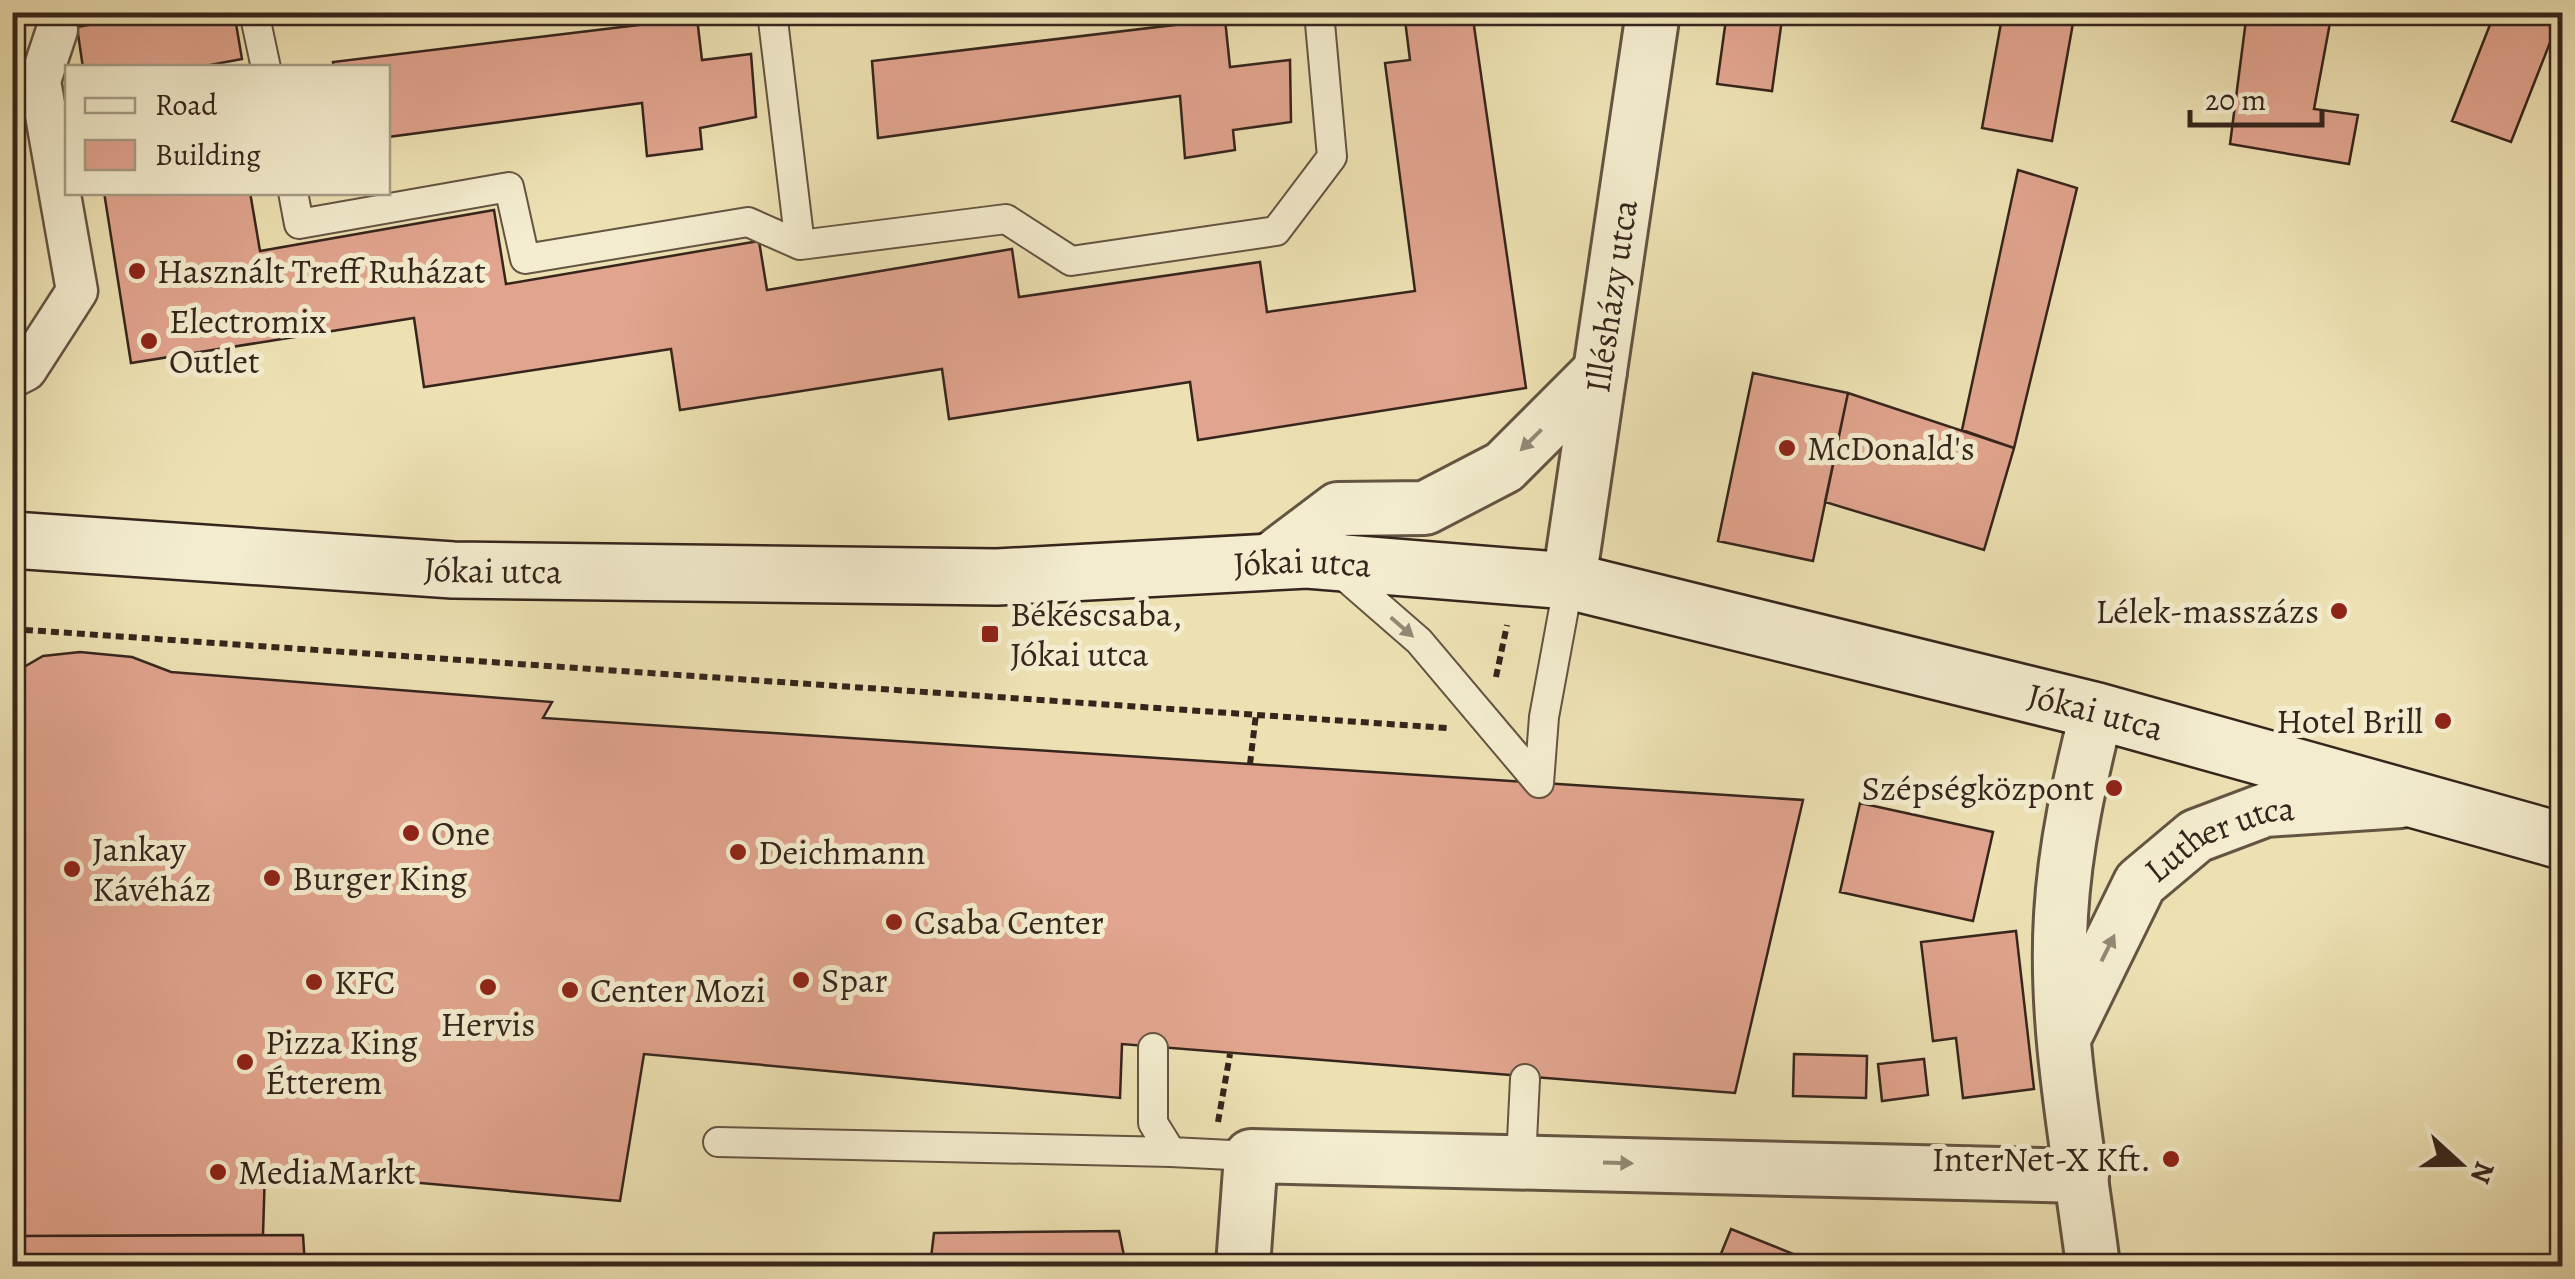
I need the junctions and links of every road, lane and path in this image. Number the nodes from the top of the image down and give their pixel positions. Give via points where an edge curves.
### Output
1 (254, 12) edge
2 (772, 12) edge
3 (1319, 12) edge
4 (1653, 12) edge
5 (58, 30) dead end
6 (265, 65) edge
7 (294, 195) edge
8 (800, 245) junction
9 (1600, 371) junction
10 (12, 377) edge
11 (12, 540) edge
12 (1268, 562) junction
13 (1329, 562) junction
14 (1569, 581) junction
15 (12, 628) edge
16 (2096, 711) junction
17 (1256, 714) junction
18 (1486, 718) junction
19 (1250, 764) dead end
20 (2414, 800) junction
21 (2562, 842) edge
22 (2066, 1036) junction
23 (1153, 1048) dead end
24 (1525, 1079) dead end
25 (718, 1142) dead end
26 (1170, 1152) junction
27 (1251, 1156) junction
28 (1521, 1160) junction
29 (2082, 1176) junction
30 (1244, 1266) edge
31 (2094, 1266) edge

1 - 6 lane
2 - 8 lane
3 - 8 lane via 1332,157 1276,231 1070,261 1006,220
4 - 9 street, Illésházy utca
5 - 10 street via 40,81 77,291 26,370
7 - 8 lane via 300,224 509,187 525,259 748,222
9 -> 12 street via 1504,468 1425,508 1338,508
9 - 14 street, Illésházy utca
11 - 12 main road, Jókai utca via 453,570 997,577
12 - 13 main road, Jókai utca
13 - 14 main road, Jókai utca
13 -> 18 lane via 1419,642
14 - 16 main road, Jókai utca
14 - 18 lane via 1539,783
15 - 17 path
16 - 20 main road, Jókai utca
16 - 22 street via 2074,804 2061,918
17 - 18 path via 1440,730
17 - 19 path
20 - 21 main road, Jókai utca
22 -> 20 street, Luther utca via 2140,883 2196,836 2265,810
22 - 29 street
23 - 26 lane via 1153,1122
24 - 28 lane
25 - 26 lane
26 - 27 lane
27 - 28 street
27 - 30 street
28 -> 29 street
29 - 31 street

